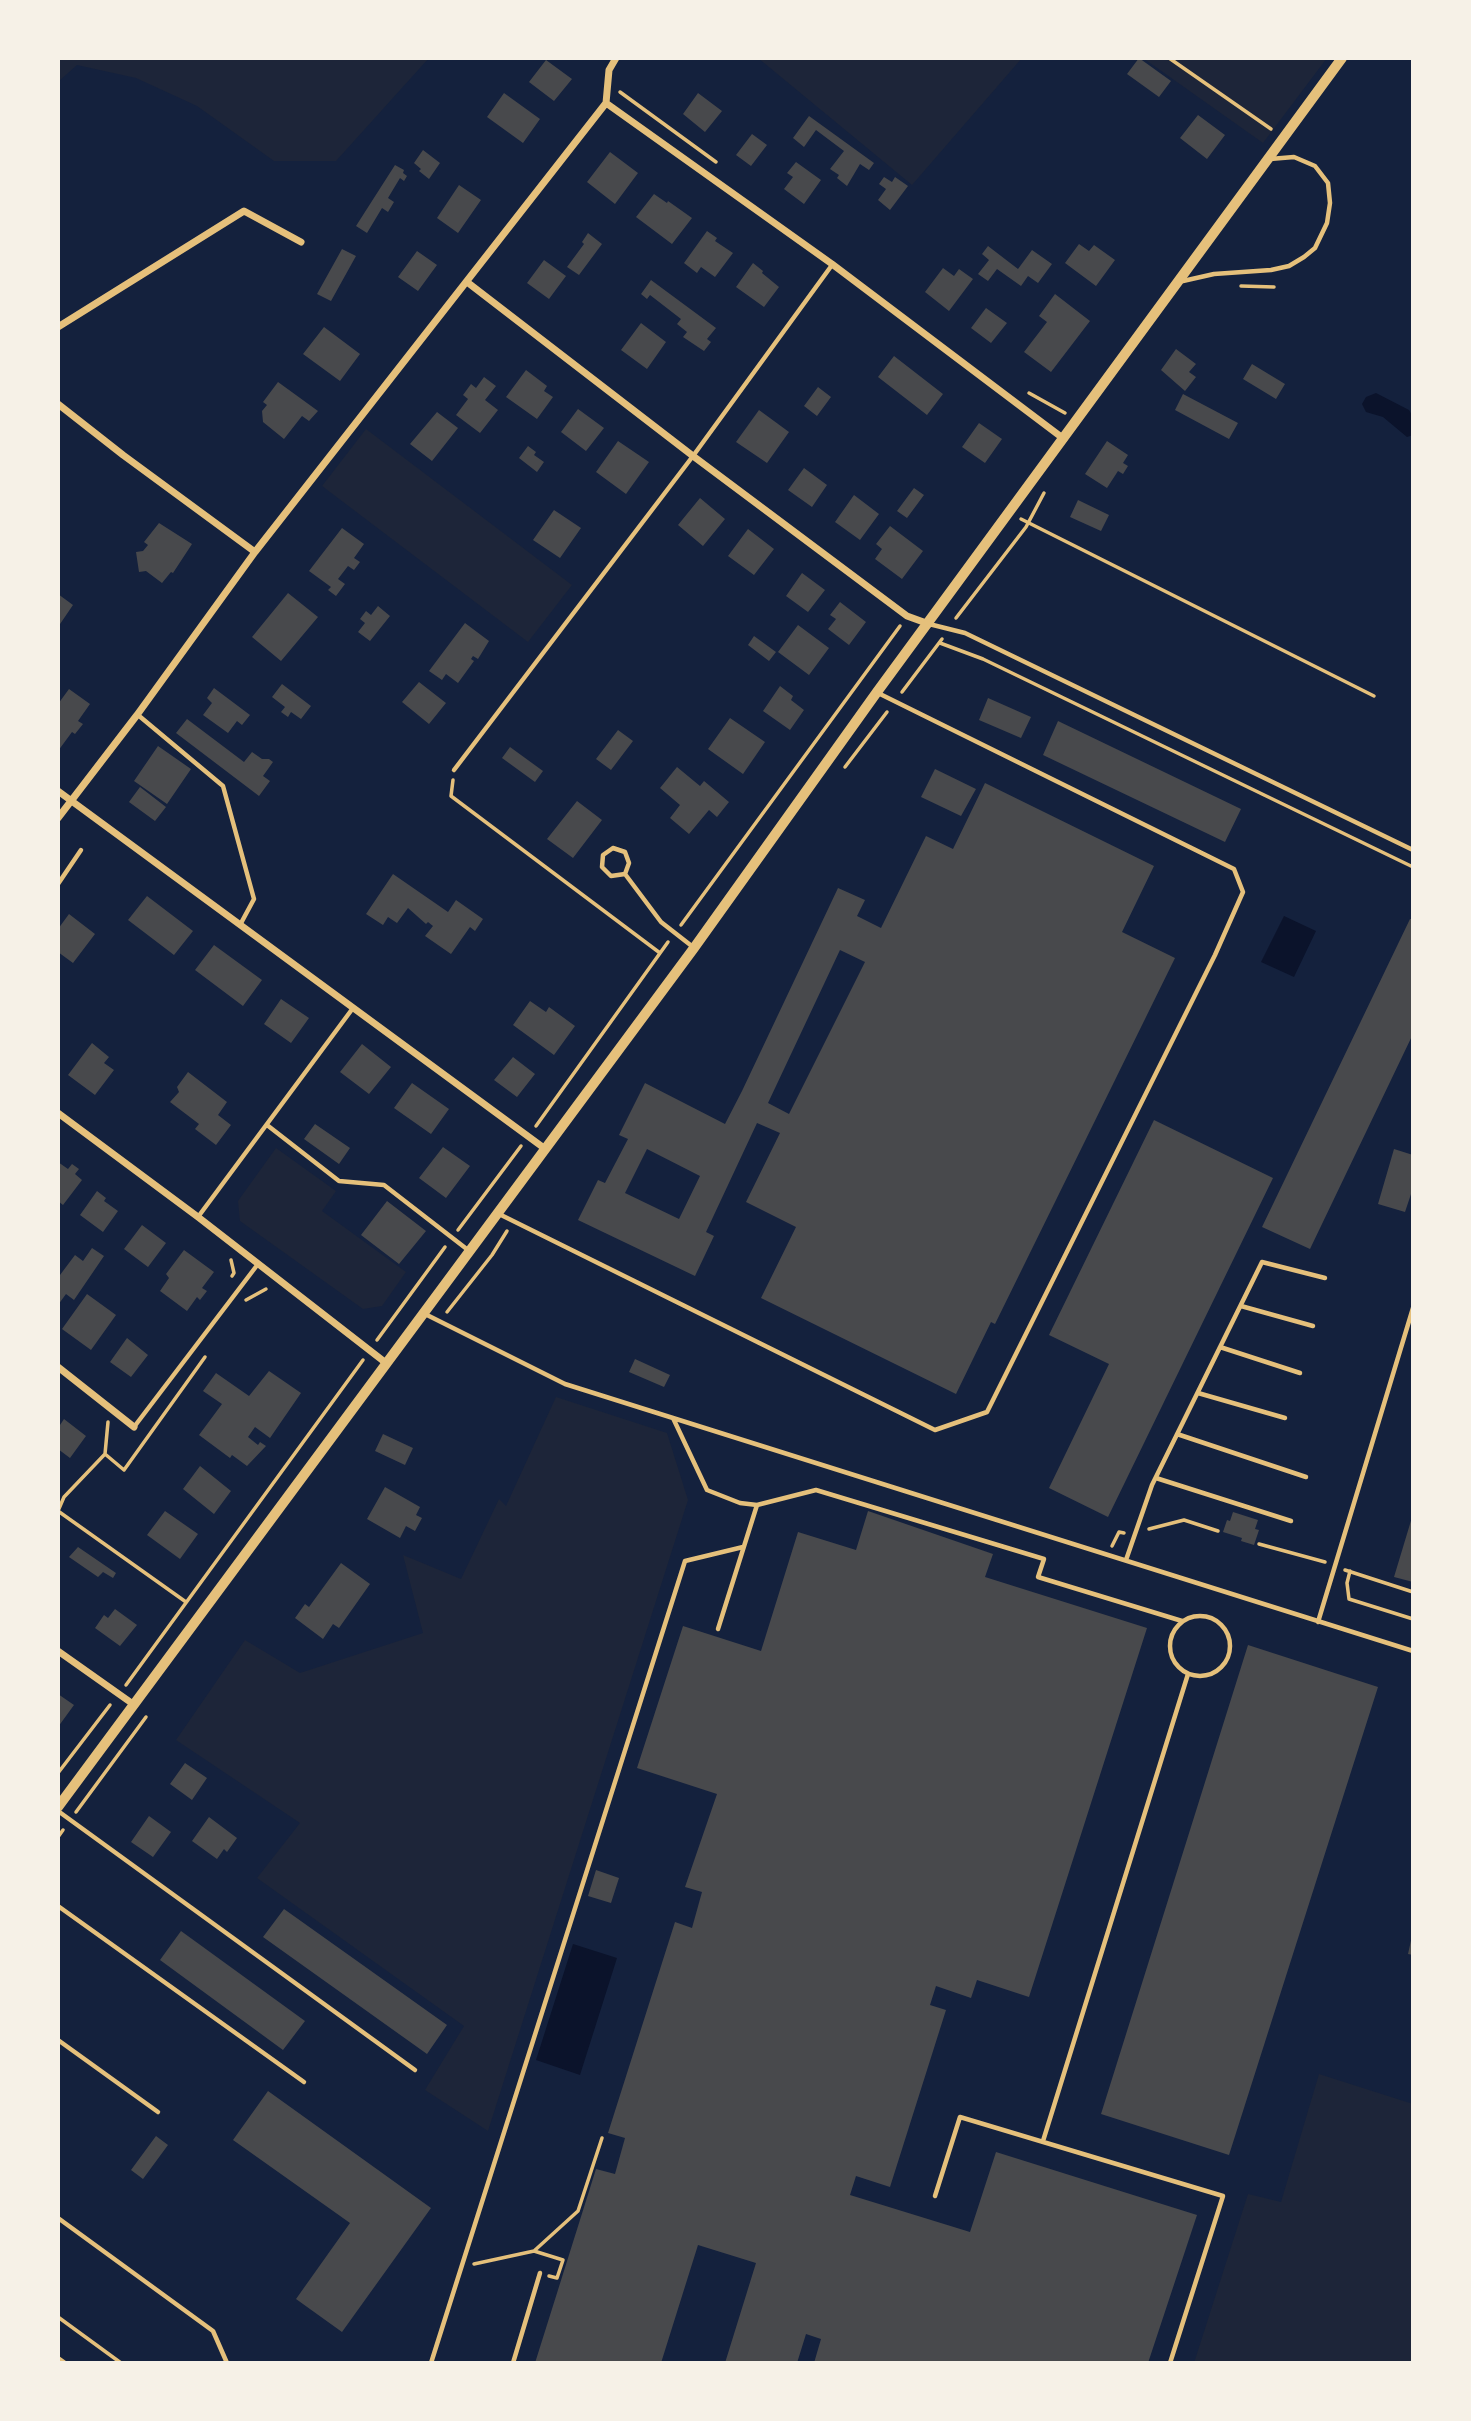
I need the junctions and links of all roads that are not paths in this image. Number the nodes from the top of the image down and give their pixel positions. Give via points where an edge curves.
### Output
1 (616, 58) edge
2 (1342, 58) edge
3 (606, 103) junction
4 (1268, 159) junction
5 (301, 242) dead end
6 (832, 264) junction
7 (467, 282) junction
8 (1178, 282) junction
9 (58, 327) edge
10 (58, 404) edge
11 (1064, 439) junction
12 (693, 456) junction
13 (255, 552) junction
14 (929, 624) junction
15 (877, 692) junction
16 (137, 715) junction
17 (454, 770) road end
18 (58, 791) edge
19 (71, 801) junction
20 (58, 818) edge
21 (81, 850) dead end
22 (1413, 850) edge
23 (625, 874) junction
24 (58, 884) edge
25 (239, 926) junction
26 (694, 948) junction
27 (354, 1007) junction
28 (58, 1113) edge
29 (267, 1125) junction
30 (544, 1148) junction
31 (497, 1213) junction
32 (198, 1217) junction
33 (468, 1250) junction
34 (258, 1264) junction
35 (1325, 1278) dead end
36 (1241, 1306) junction
37 (1413, 1308) edge
38 (424, 1314) junction
39 (1313, 1326) dead end
40 (1220, 1347) junction
41 (386, 1363) junction
42 (58, 1367) edge
43 (1300, 1373) dead end
44 (1198, 1393) junction
45 (673, 1418) junction
46 (1285, 1418) dead end
47 (134, 1427) joint
48 (1177, 1434) junction
49 (1306, 1477) dead end
50 (1156, 1478) junction
51 (757, 1505) junction
52 (1291, 1521) dead end
53 (743, 1547) junction
54 (1126, 1560) junction
55 (1182, 1621) junction
56 (1318, 1622) junction
57 (718, 1629) dead end
58 (58, 1651) edge
59 (1413, 1651) edge
60 (1188, 1674) junction
61 (133, 1704) junction
62 (58, 1809) edge
63 (58, 1906) edge
64 (58, 2039) edge
65 (415, 2070) dead end
66 (304, 2082) dead end
67 (158, 2112) dead end
68 (1043, 2141) junction
69 (935, 2196) dead end
70 (58, 2218) edge
71 (540, 2273) road end
72 (58, 2358) edge
73 (65, 2363) edge
74 (227, 2363) edge
75 (431, 2363) edge
76 (513, 2363) edge
77 (1170, 2363) edge

1 - 3 street via 609,69
2 - 4 street
3 - 6 street
3 - 7 street
4 - 8 street
4 - 8 lane via 1294,157 1315,166 1328,183 1327,223 1315,248 1289,265 1271,270
5 - 9 street via 244,211
6 - 11 street
6 - 12 lane
7 - 12 street
7 - 13 street
8 - 11 street
10 - 13 street
11 - 14 street
12 - 14 street via 907,616
12 - 17 lane
13 - 16 street
14 - 15 street
14 - 22 lane via 965,633
15 - 26 street
15 - 31 lane via 1234,869 1242,892 987,1412 935,1430
16 - 19 street
16 - 25 lane via 223,786 254,900
18 - 19 street
19 - 20 street
19 - 25 street
21 - 24 lane
23 - 23 lane via 629,863 625,852 613,848 603,855 602,867 611,876
23 - 26 lane via 661,922
25 - 27 street
26 - 30 street
27 - 29 lane
27 - 30 street
28 - 32 street
29 - 32 lane
29 - 33 lane via 339,1181 384,1185
30 - 31 street
31 - 33 street
32 - 34 street
33 - 38 street
34 - 41 street
34 - 47 lane
35 - 36 lane via 1262,1262
36 - 39 lane
36 - 40 lane
37 - 56 lane
38 - 41 street
38 - 45 lane via 565,1384
40 - 43 lane
40 - 44 lane
41 - 61 street
42 - 47 street
44 - 46 lane
44 - 48 lane
45 - 51 lane via 707,1490
45 - 54 lane
48 - 49 lane
48 - 50 lane
50 - 52 lane
50 - 54 lane
51 - 53 lane
51 - 55 lane via 816,1490 1044,1559 1038,1577
53 - 57 lane
53 - 75 lane via 685,1561
54 - 56 lane
55 - 60 lane via 1174,1629 1170,1649 1179,1668
55 - 60 lane via 1191,1616 1210,1617 1226,1629 1231,1647 1217,1671 1198,1677
56 - 59 lane
58 - 61 street
60 - 68 lane
61 - 62 street
62 - 65 lane
63 - 66 lane
64 - 67 lane
68 - 69 lane via 960,2117
68 - 77 lane via 1223,2196
70 - 74 lane via 214,2331
71 - 76 lane
72 - 73 lane

